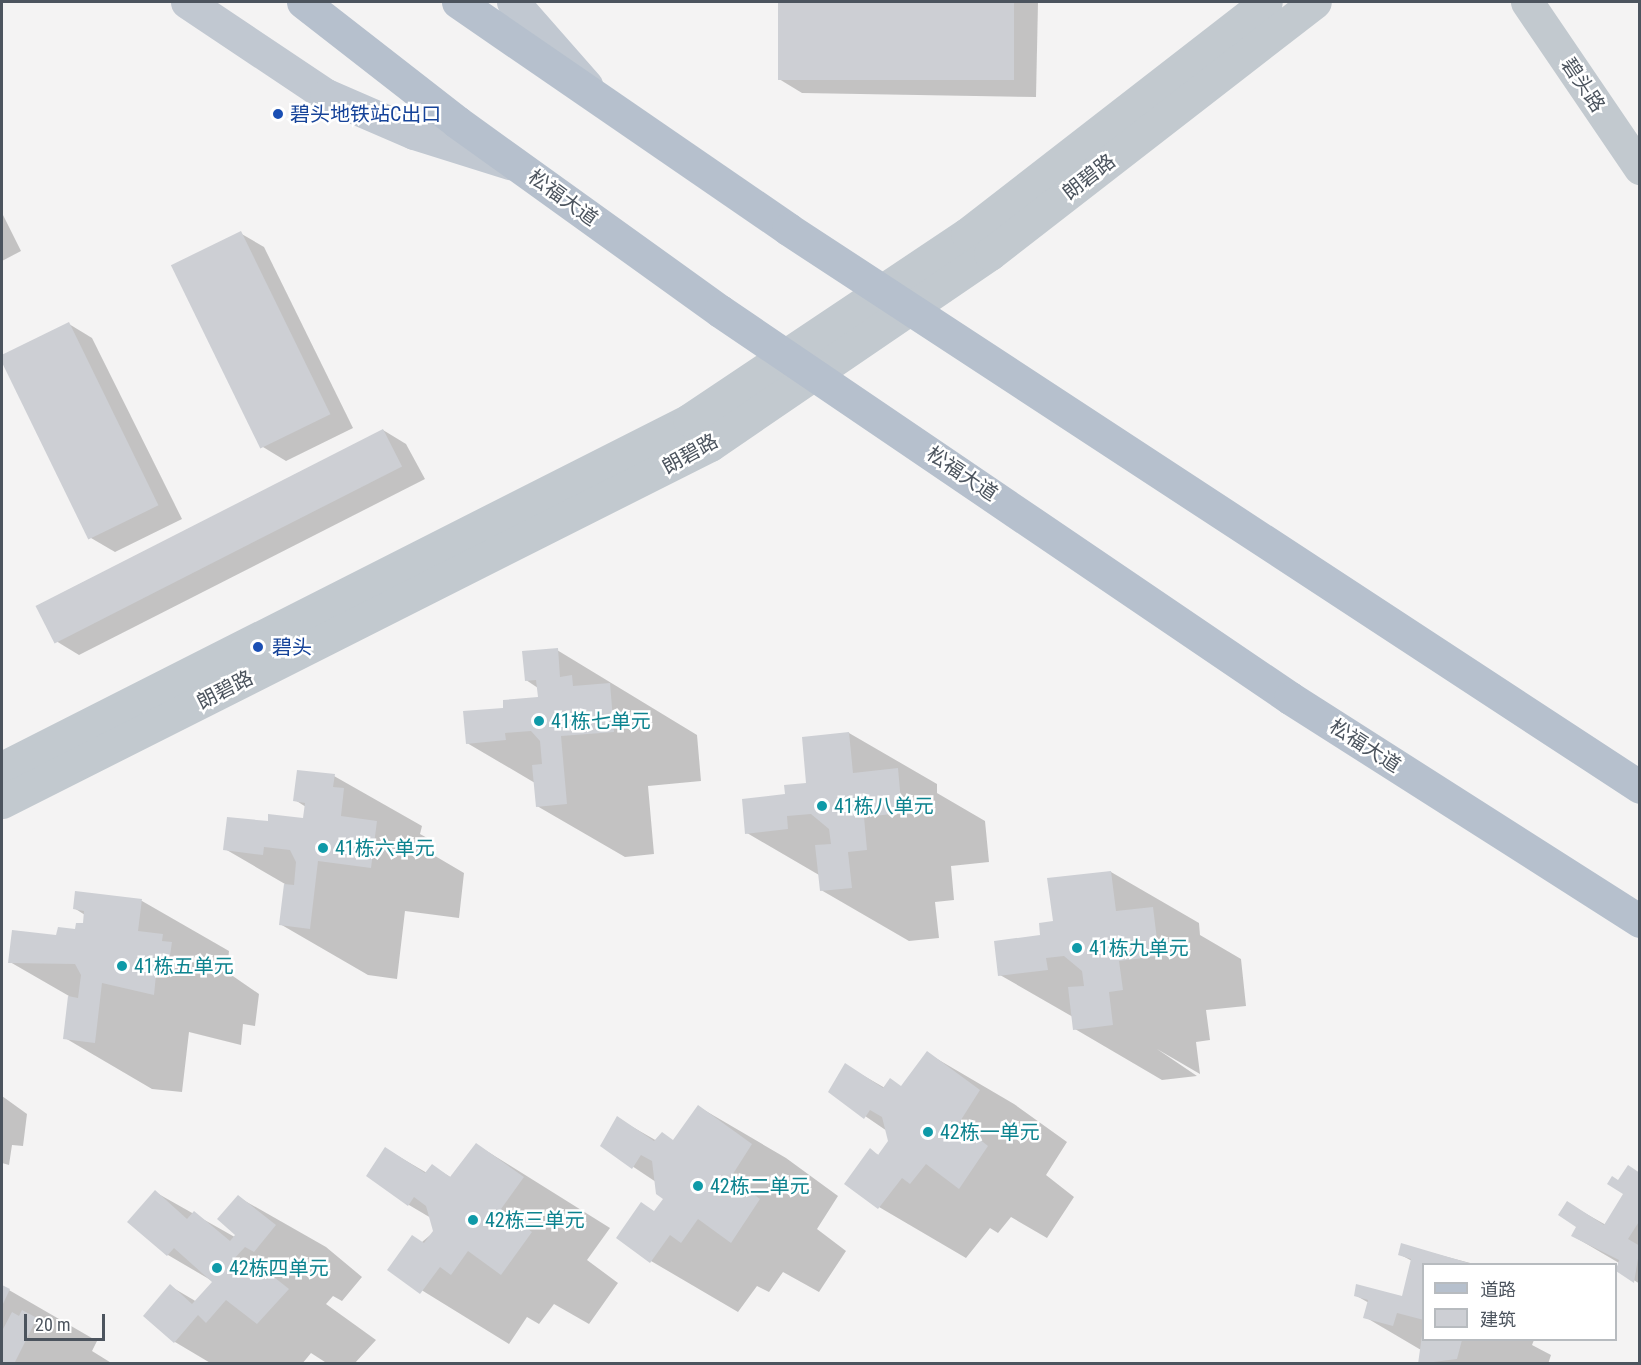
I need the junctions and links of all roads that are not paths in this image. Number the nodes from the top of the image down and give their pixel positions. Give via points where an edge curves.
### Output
1 (187, 2) edge
2 (303, 2) edge
3 (458, 2) edge
4 (513, 2) edge
5 (1266, 2) edge
6 (1315, 2) edge
7 (1527, 2) edge
8 (598, 100) junction
9 (518, 166) junction
10 (1640, 168) edge
11 (883, 291) junction
12 (910, 309) junction
13 (786, 355) junction
14 (813, 374) junction
15 (2, 768) edge
16 (1640, 787) edge
17 (2, 802) edge
18 (1640, 921) edge

1 - 9 main road via 326,95 414,133
2 - 9 main road, 松福大道
3 - 8 main road
4 - 8 main road
5 - 11 street, 朗碧路 via 967,234
6 - 12 street, 朗碧路 via 990,254
7 - 10 street, 碧头路
8 - 11 main road
9 - 13 main road, 松福大道
11 - 12 main road
11 - 13 street, 朗碧路
12 - 14 street, 朗碧路
12 - 16 main road
13 - 14 main road, 松福大道
13 - 15 street, 朗碧路 via 689,420
14 - 17 street, 朗碧路 via 710,445
14 - 18 main road, 松福大道 via 1290,698

